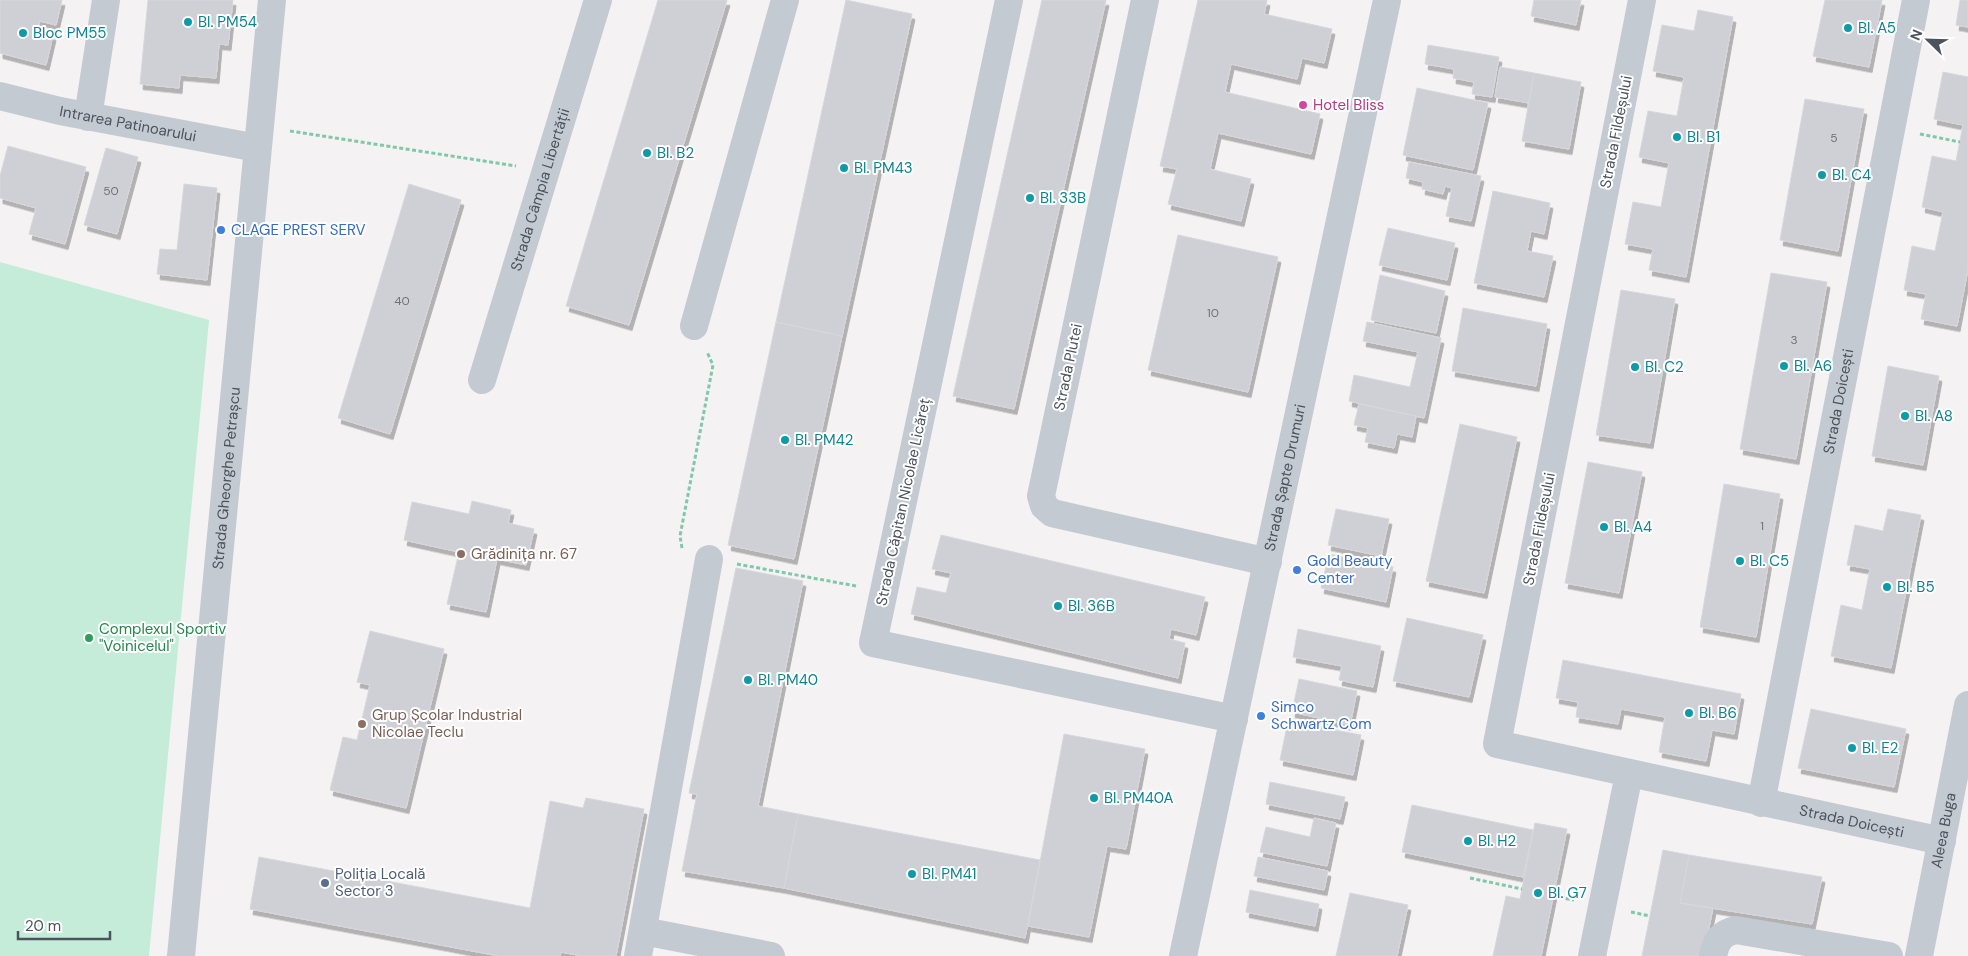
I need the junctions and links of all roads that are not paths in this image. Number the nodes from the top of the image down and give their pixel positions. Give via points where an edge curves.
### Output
1 (106, 0) edge
2 (272, 0) edge
3 (598, 0) edge
4 (785, 0) edge
5 (1010, 0) edge
6 (1145, 0) edge
7 (1387, 0) edge
8 (1642, 0) edge
9 (1916, 0) edge
10 (0, 96) edge
11 (88, 117) junction
12 (258, 137) junction
13 (694, 326) road end
14 (482, 380) dead end
15 (709, 559) road end
16 (1268, 562) junction
17 (1968, 705) edge
18 (1234, 719) junction
19 (1629, 774) junction
20 (1761, 803) junction
21 (1942, 841) junction
22 (640, 944) edge
23 (180, 956) edge
24 (771, 956) edge
25 (1183, 956) edge
26 (1592, 956) edge
27 (1713, 956) edge
28 (1889, 956) edge
29 (1919, 956) edge

1 - 11 street
2 - 12 street, Strada Gheorghe Petrașcu
3 - 14 street, Strada Câmpia Libertății
4 - 13 street
5 - 18 street, Strada Căpitan Nicolae Licăreț via 873,643
6 - 16 street, Strada Plutei via 1041,496 1044,506 1052,513
7 - 16 street, Strada Șapte Drumuri
8 - 19 street, Strada Fildeșului via 1497,744
9 - 20 street, Strada Doicești
10 - 11 street, Intrarea Patinoarului
11 - 12 street, Intrarea Patinoarului
12 - 23 street, Strada Gheorghe Petrașcu
15 - 22 street
16 - 18 street, Strada Șapte Drumuri
17 - 21 street, Aleea Buga
18 - 25 street, Strada Șapte Drumuri
19 - 20 street, Strada Doicești
19 - 26 street
20 - 21 street, Strada Doicești
21 - 29 street, Aleea Buga
22 - 24 street
27 - 28 street via 1721,936 1736,930

